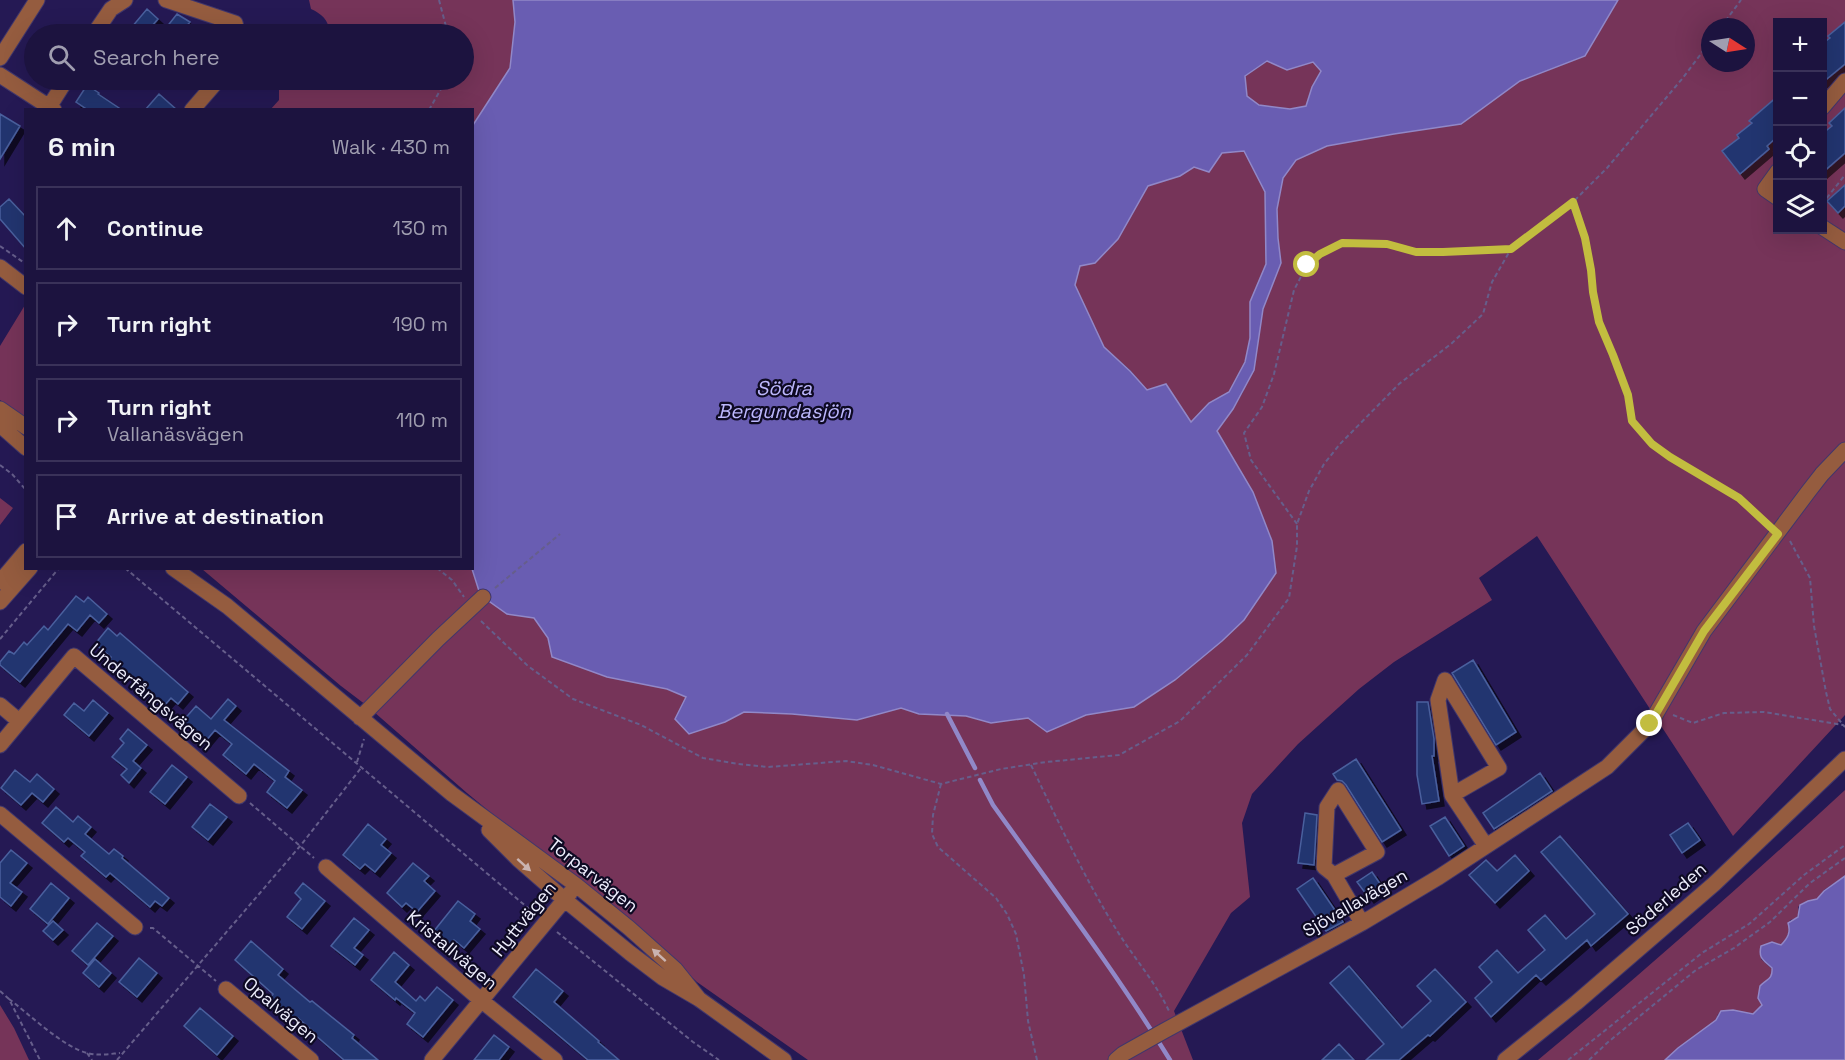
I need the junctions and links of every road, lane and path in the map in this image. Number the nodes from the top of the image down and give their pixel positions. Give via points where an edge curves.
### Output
1 (37, 0) edge
2 (125, 0) edge
3 (166, 0) edge
4 (439, 0) edge
5 (1741, 0) edge
6 (1728, 18) edge
7 (101, 24) edge
8 (235, 24) edge
9 (445, 24) edge
10 (1701, 54) edge
11 (0, 58) edge
12 (0, 75) edge
13 (1845, 81) edge
14 (61, 90) edge
15 (209, 90) edge
16 (440, 90) edge
17 (1827, 102) edge
18 (51, 108) edge
19 (194, 108) edge
20 (430, 108) edge
21 (1845, 175) edge
22 (1773, 178) edge
23 (1773, 195) edge
24 (1827, 198) edge
25 (1573, 202) junction
26 (1827, 230) edge
27 (1845, 242) edge
28 (0, 246) edge
29 (1511, 249) junction
30 (24, 263) edge
31 (0, 267) edge
32 (24, 285) edge
33 (0, 409) edge
34 (0, 425) edge
35 (24, 426) edge
36 (24, 446) edge
37 (1845, 450) edge
38 (0, 465) edge
39 (24, 488) edge
40 (1297, 524) junction
41 (1780, 531) junction
42 (560, 534) dead end
43 (24, 553) edge
44 (28, 570) edge
45 (57, 570) edge
46 (127, 570) edge
47 (176, 570) edge
48 (191, 570) edge
49 (440, 570) edge
50 (0, 582) edge
51 (0, 602) edge
52 (477, 602) junction
53 (227, 606) junction
54 (0, 639) edge
55 (0, 705) edge
56 (1658, 710) junction
57 (19, 721) junction
58 (364, 721) junction
59 (1844, 726) edge
60 (0, 746) edge
61 (357, 763) junction
62 (1841, 763) edge
63 (1031, 765) junction
64 (362, 767) junction
65 (941, 784) junction
66 (452, 794) junction
67 (1452, 795) junction
68 (239, 796) joint
69 (0, 814) edge
70 (301, 845) junction
71 (1845, 845) edge
72 (1486, 846) junction
73 (1845, 858) edge
74 (326, 867) joint
75 (1334, 875) junction
76 (576, 885) junction
77 (565, 900) junction
78 (1362, 922) junction
79 (546, 923) junction
80 (135, 927) joint
81 (198, 966) junction
82 (226, 989) joint
83 (0, 991) edge
84 (9, 999) junction
85 (699, 999) junction
86 (482, 1001) junction
87 (1170, 1028) junction
88 (87, 1053) junction
89 (122, 1053) junction
90 (40, 1060) edge
91 (92, 1060) edge
92 (117, 1060) edge
93 (311, 1060) edge
94 (432, 1060) edge
95 (555, 1060) edge
96 (719, 1060) edge
97 (784, 1060) edge
98 (1037, 1060) edge
99 (1116, 1060) edge
100 (1505, 1060) edge
101 (1568, 1060) edge
102 (1589, 1060) edge

1 - 11 street
2 - 7 street via 111,9
3 - 8 street
4 - 9 path
5 - 6 path
10 - 25 path via 1607,168
12 - 18 street
13 - 17 street
14 - 18 street
15 - 19 street
16 - 20 path
21 - 24 path
22 - 23 street via 1765,189
25 - 29 path
25 - 41 path via 1587,249 1599,322 1628,395 1632,421 1652,444 1739,498
26 - 27 street
28 - 30 path
29 - 40 path via 1492,282 1483,314 1399,384 1340,444 1309,490
29 - 40 path via 1416,252 1387,244 1342,243 1307,265 1294,290 1266,396 1244,433 1251,460
31 - 32 street
33 - 35 street
34 - 36 street
37 - 41 street, Sjövallavägen
38 - 39 path
40 - 63 path via 1289,598 1247,655 1180,721 1119,755
41 - 56 street, Sjövallavägen via 1704,631
41 - 59 path via 1810,578 1826,692 1830,709
42 - 52 path
43 - 50 street
44 - 51 street
45 - 54 path
46 - 61 path
47 - 53 street, Torparvägen
48 - 53 street, Torparvägen
49 - 52 path
52 - 58 street
52 - 65 path via 484,625 528,666 573,699 641,725 703,758 768,767 846,761
53 - 58 street, Torparvägen
55 - 57 street
56 - 59 path via 1693,723 1724,713 1764,712
56 - 72 street, Sjövallavägen via 1650,724 1607,767
57 - 60 street, Underfångsvägen
57 - 68 street, Underfångsvägen via 74,656
58 - 61 path
58 - 66 street, Torparvägen
61 - 64 path
62 - 100 street, Söderleden via 1714,884
63 - 65 path
63 - 87 path via 1092,888 1162,996
64 - 70 path
64 - 79 path
65 - 98 path via 932,834 939,847 996,898 1007,914 1016,934
66 - 76 street, Torparvägen
66 -> 77 street, Torparvägen
67 - 67 street via 1499,768 1445,680 1438,700
67 - 72 street
68 - 70 path
69 - 80 street
70 - 74 path
70 - 81 path
71 - 101 path via 1749,924 1702,953
72 - 78 street, Sjövallavägen
73 - 102 path via 1810,883 1770,922 1696,970
74 - 86 street, Kristallvägen
75 - 75 street via 1377,852 1338,790 1327,807 1324,867
75 - 78 street
76 - 77 street, Hyttvägen
85 -> 76 street, Torparvägen via 675,969
77 - 79 street, Hyttvägen
77 - 85 street, Torparvägen via 663,978
78 - 87 street, Sjövallavägen
79 - 86 street, Hyttvägen
79 - 96 path
80 - 81 path via 153,928
81 - 82 path
81 - 89 path
82 - 93 street, Opalvägen
83 - 84 path
84 - 88 path via 72,1048
84 - 90 path
85 - 97 street, Torparvägen
86 - 94 street, Hyttvägen
86 - 95 street, Kristallvägen
87 - 99 street, Sjövallavägen
88 - 89 path
88 - 91 path
89 - 92 path

